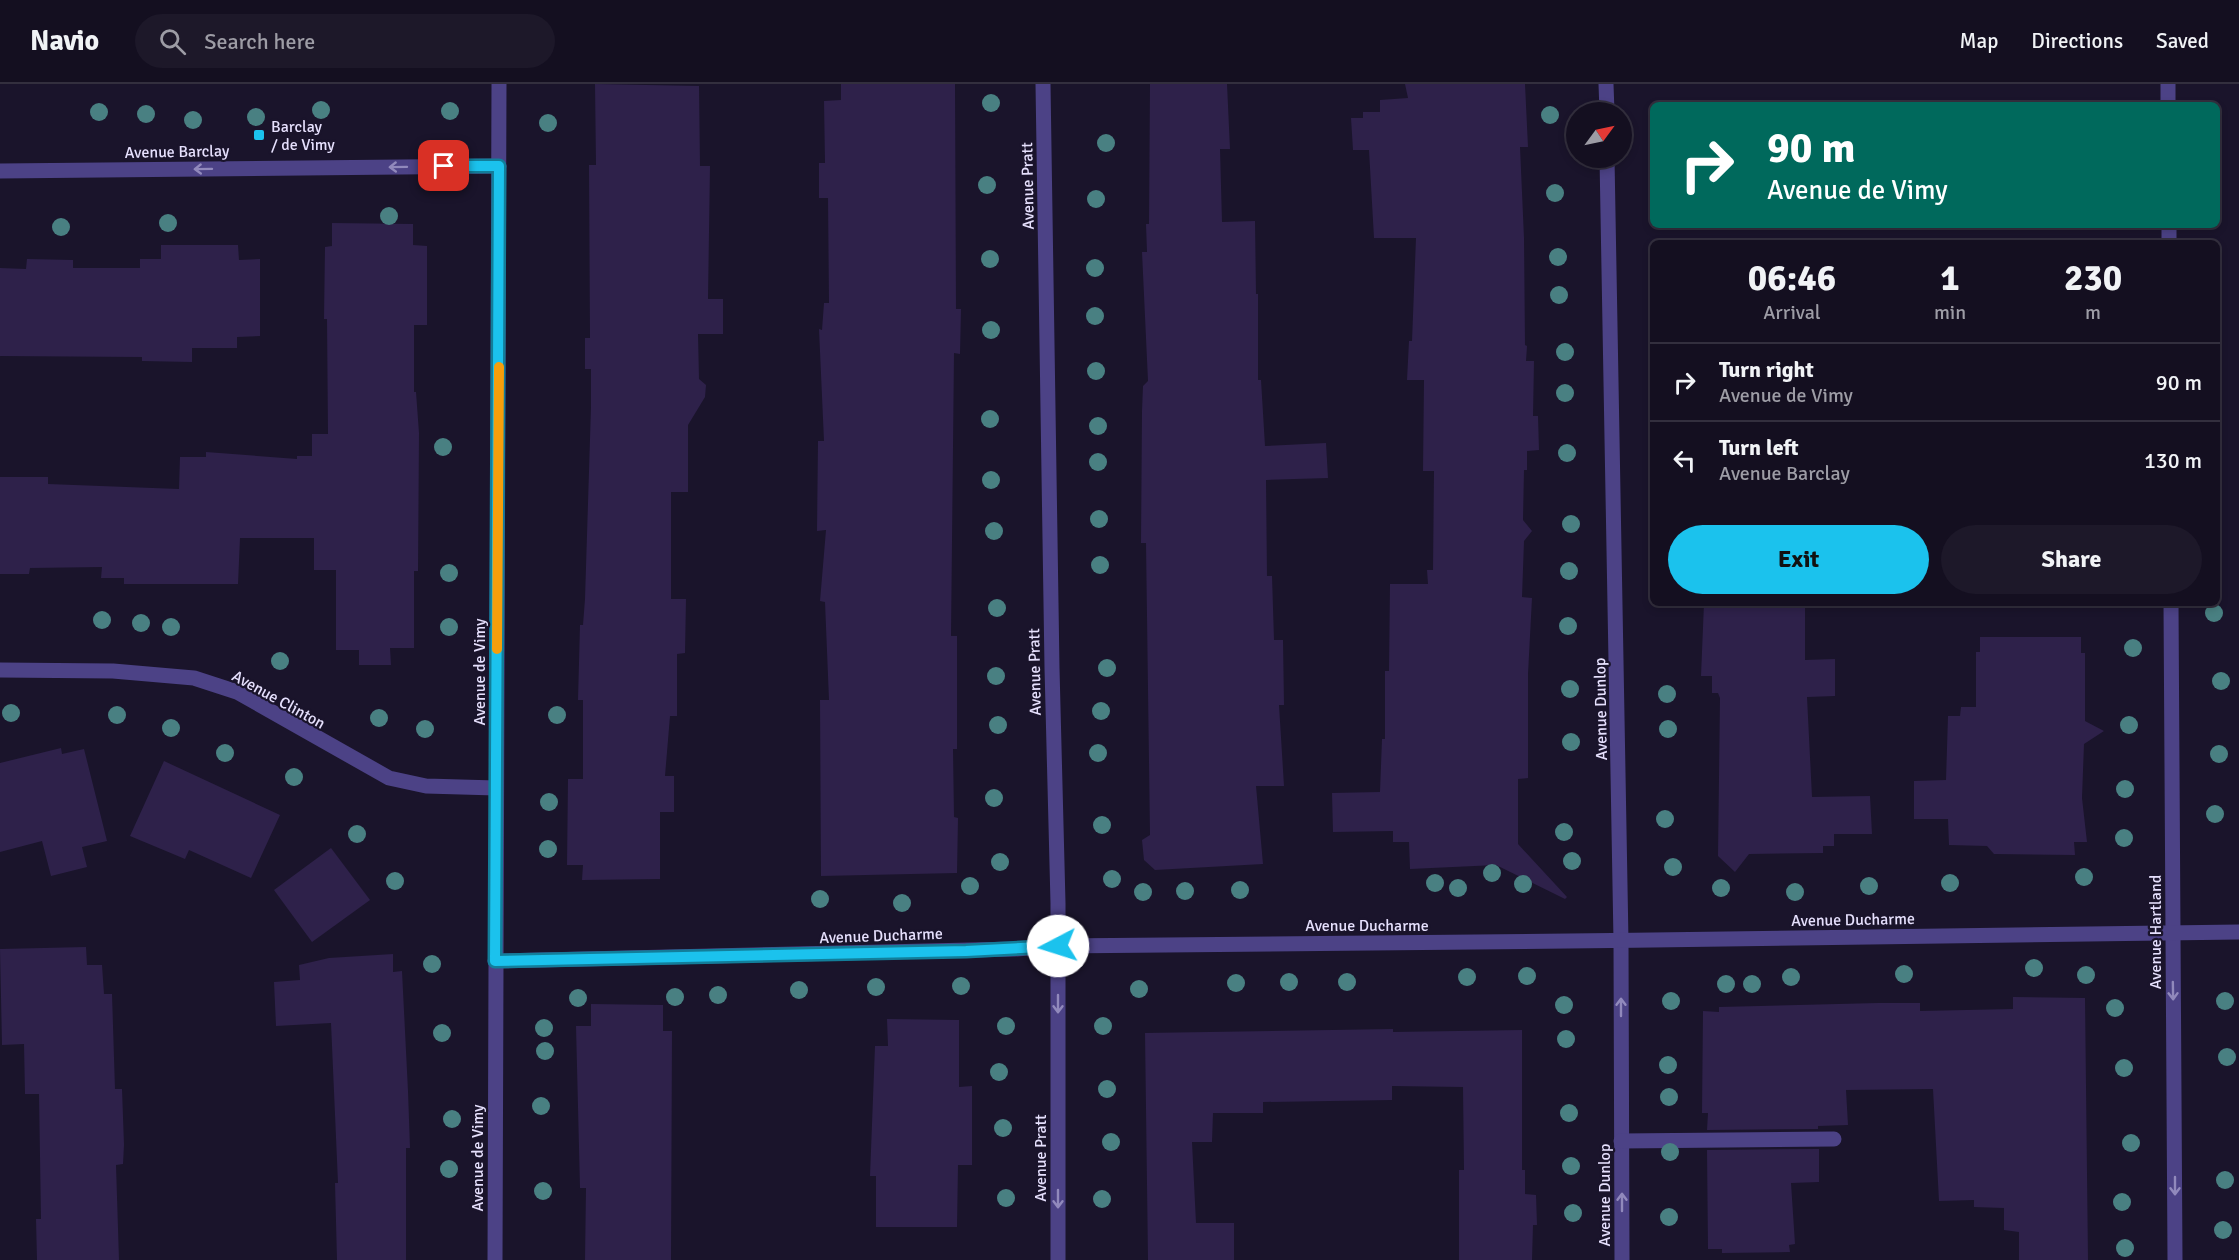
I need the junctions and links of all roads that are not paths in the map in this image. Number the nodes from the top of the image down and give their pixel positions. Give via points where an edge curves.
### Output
1 (499, 84) edge
2 (1043, 84) edge
3 (1606, 84) edge
4 (2168, 84) edge
5 (1607, 102) edge
6 (2168, 102) edge
7 (499, 166) junction
8 (1607, 168) edge
9 (0, 171) edge
10 (2171, 606) edge
11 (0, 670) edge
12 (496, 788) junction
13 (2239, 932) edge
14 (2172, 933) junction
15 (1621, 941) junction
16 (1058, 946) junction
17 (495, 961) junction
18 (1834, 1139) dead end
19 (1622, 1141) junction
20 (495, 1260) edge
21 (1058, 1260) edge
22 (1622, 1260) edge
23 (2175, 1260) edge

1 - 7 street, Avenue de Vimy
2 - 16 street, Avenue Pratt
3 - 5 street
4 - 6 street
7 -> 9 street, Avenue Barclay
7 - 12 street, Avenue de Vimy
8 - 15 street, Avenue Dunlop
10 - 14 street, Avenue Hartland
11 - 12 street, Avenue Clinton via 114,671 194,678 237,692 389,778 426,786
12 - 17 street, Avenue de Vimy
13 - 14 street, Avenue Ducharme
14 - 15 street, Avenue Ducharme via 2101,931
14 -> 23 street, Avenue Hartland
15 - 16 street, Avenue Ducharme
19 -> 15 street, Avenue Dunlop
16 - 17 street, Avenue Ducharme
16 -> 21 street, Avenue Pratt
17 - 20 street, Avenue de Vimy
18 - 19 street
22 -> 19 street, Avenue Dunlop

